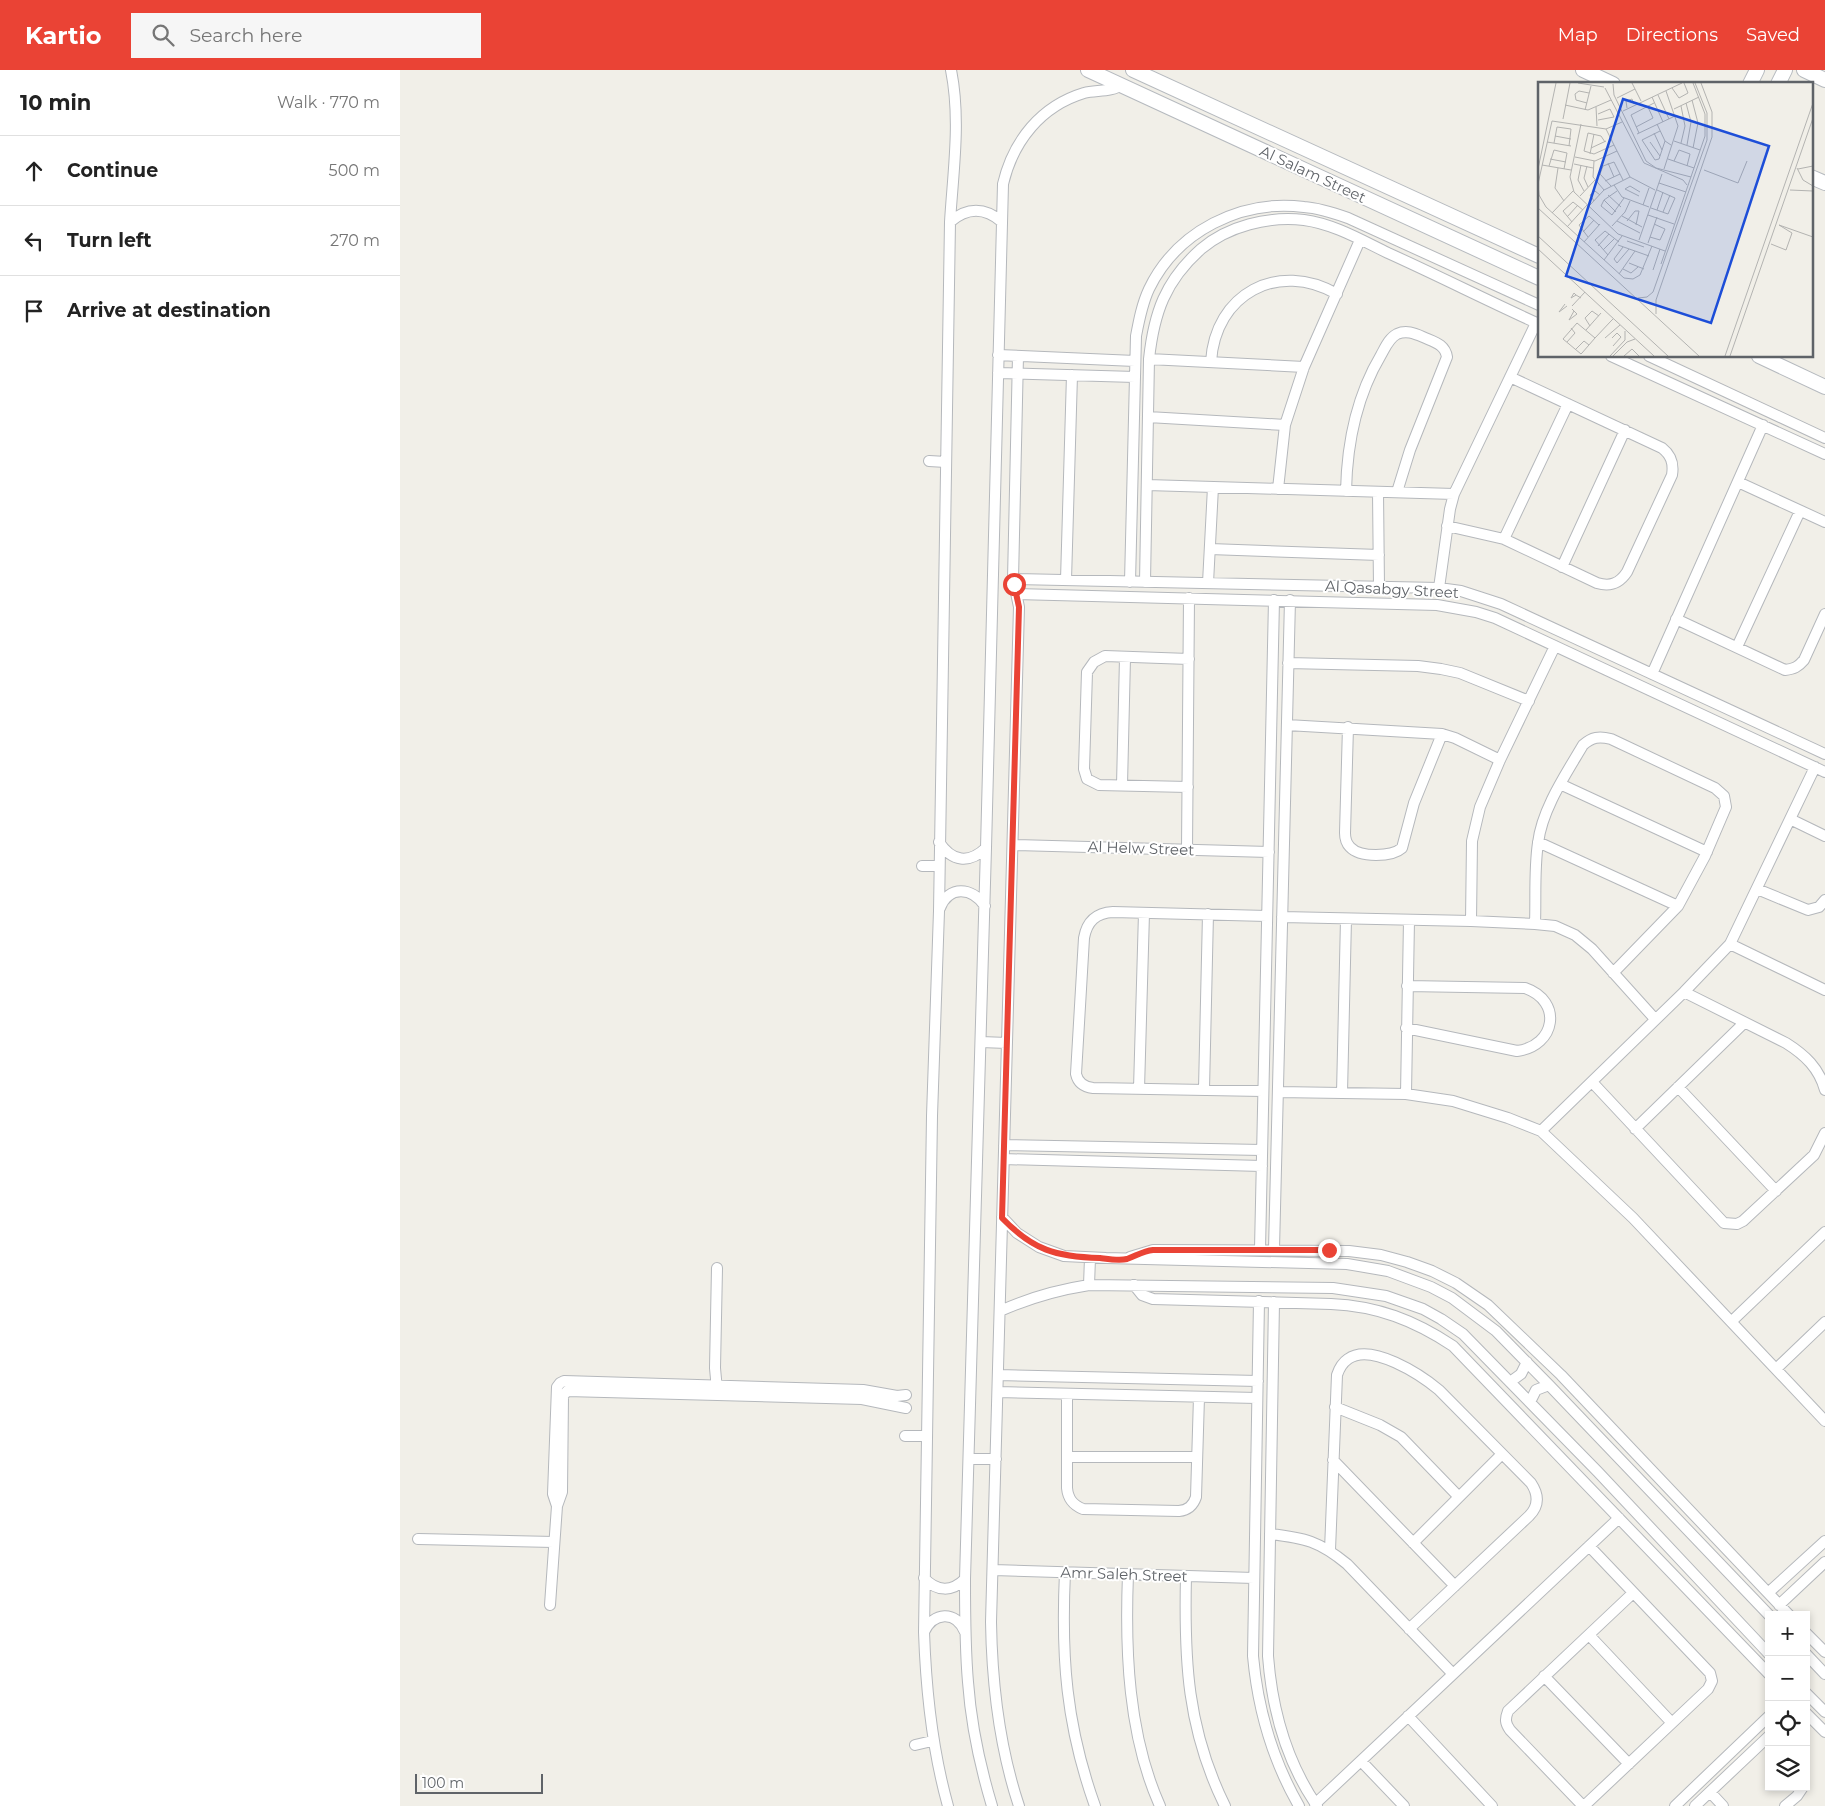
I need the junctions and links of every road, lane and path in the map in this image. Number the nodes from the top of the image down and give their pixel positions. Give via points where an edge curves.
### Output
1 (951, 70) edge
2 (1088, 70) edge
3 (1133, 70) edge
4 (1583, 70) edge
5 (1756, 70) edge
6 (1785, 70) edge
7 (1804, 70) edge
8 (1825, 80) edge
9 (1609, 82) edge
10 (1751, 82) edge
11 (1779, 82) edge
12 (1121, 85) junction
13 (1812, 177) edge
14 (1825, 183) edge
15 (950, 222) junction
16 (1002, 222) junction
17 (1360, 240) junction
18 (1538, 256) edge
19 (1436, 258) junction
20 (1429, 272) junction
21 (1538, 278) edge
22 (1337, 294) junction
23 (1538, 305) edge
24 (1537, 324) edge
25 (998, 355) junction
26 (1018, 356) junction
27 (1616, 358) edge
28 (1653, 358) edge
29 (1763, 358) edge
30 (1149, 359) junction
31 (1135, 361) junction
32 (1660, 361) junction
33 (1211, 362) junction
34 (1304, 367) junction
35 (998, 373) junction
36 (1018, 374) junction
37 (1072, 375) junction
38 (1654, 375) junction
39 (1135, 376) junction
40 (1510, 377) junction
41 (1825, 387) edge
42 (1568, 404) junction
43 (1148, 417) junction
44 (1285, 424) junction
45 (1763, 425) junction
46 (1624, 430) junction
47 (1825, 438) edge
48 (1825, 454) edge
49 (929, 462) dead end
50 (946, 462) junction
51 (1738, 482) junction
52 (1147, 485) junction
53 (1213, 487) junction
54 (1278, 489) junction
55 (1346, 491) junction
56 (1378, 492) junction
57 (1397, 492) junction
58 (1454, 494) junction
59 (1800, 511) junction
60 (1825, 522) edge
61 (1447, 526) junction
62 (1504, 539) junction
63 (1210, 549) junction
64 (1378, 555) junction
65 (1562, 567) junction
66 (1013, 579) junction
67 (1052, 580) junction
68 (1066, 580) junction
69 (1130, 582) junction
70 (1145, 582) junction
71 (1208, 583) junction
72 (1331, 586) junction
73 (1379, 587) junction
74 (1439, 588) junction
75 (1016, 594) junction
76 (1052, 595) junction
77 (1189, 598) junction
78 (1274, 600) junction
79 (1290, 600) junction
80 (1331, 601) junction
81 (1825, 614) edge
82 (1676, 619) junction
83 (1273, 621) junction
84 (1289, 621) junction
85 (1555, 646) junction
86 (1737, 647) junction
87 (1125, 658) junction
88 (1189, 659) junction
89 (1288, 663) junction
90 (1652, 674) junction
91 (1529, 701) junction
92 (1763, 724) junction
93 (1287, 725) junction
94 (1348, 727) junction
95 (1442, 734) junction
96 (1756, 740) junction
97 (1825, 753) edge
98 (1500, 760) junction
99 (1815, 767) junction
100 (1825, 772) edge
101 (1560, 784) junction
102 (1122, 785) junction
103 (1188, 787) junction
104 (1790, 818) junction
105 (1825, 836) edge
106 (939, 842) junction
107 (1538, 842) junction
108 (1013, 845) junction
109 (986, 848) junction
110 (1187, 850) junction
111 (1269, 852) junction
112 (1707, 852) junction
113 (922, 866) dead end
114 (939, 866) junction
115 (1757, 889) junction
116 (1825, 900) edge
117 (985, 906) junction
118 (1678, 906) junction
119 (939, 911) junction
120 (1144, 913) junction
121 (1208, 914) junction
122 (1267, 916) junction
123 (1282, 917) junction
124 (1346, 919) junction
125 (1409, 920) junction
126 (1471, 921) junction
127 (1535, 924) junction
128 (1730, 944) junction
129 (1613, 973) junction
130 (1407, 986) junction
131 (1825, 990) edge
132 (1684, 992) junction
133 (1266, 996) junction
134 (1280, 996) junction
135 (1655, 1019) junction
136 (1744, 1023) junction
137 (1406, 1028) junction
138 (981, 1042) junction
139 (1007, 1043) junction
140 (1592, 1082) junction
141 (1678, 1087) junction
142 (1138, 1089) junction
143 (1204, 1089) junction
144 (1825, 1090) edge
145 (1263, 1091) junction
146 (1278, 1092) junction
147 (1342, 1093) junction
148 (1406, 1094) junction
149 (1636, 1129) junction
150 (1541, 1131) junction
151 (1825, 1133) edge
152 (1004, 1145) junction
153 (1262, 1150) junction
154 (1004, 1159) junction
155 (1262, 1166) junction
156 (1776, 1191) junction
157 (1002, 1218) junction
158 (1261, 1222) junction
159 (1275, 1222) junction
160 (1825, 1232) edge
161 (1260, 1249) junction
162 (1274, 1249) junction
163 (1329, 1250) junction
164 (1090, 1258) junction
165 (1126, 1259) junction
166 (1328, 1263) junction
167 (717, 1268) dead end
168 (1089, 1284) junction
169 (1134, 1285) junction
170 (1333, 1288) junction
171 (1479, 1298) junction
172 (1259, 1301) junction
173 (1274, 1302) junction
174 (1331, 1304) junction
175 (1000, 1311) junction
176 (1472, 1312) junction
177 (1732, 1321) junction
178 (1825, 1322) edge
179 (1259, 1326) junction
180 (1274, 1326) junction
181 (1527, 1362) junction
182 (1776, 1369) junction
183 (998, 1374) junction
184 (1258, 1381) junction
185 (1510, 1382) junction
186 (1549, 1385) junction
187 (717, 1390) junction
188 (998, 1392) junction
189 (1068, 1394) junction
190 (906, 1396) dead end
191 (1198, 1397) junction
192 (1258, 1398) junction
193 (1530, 1402) junction
194 (1825, 1404) edge
195 (1335, 1407) junction
196 (906, 1408) dead end
197 (1816, 1412) junction
198 (1825, 1421) edge
199 (905, 1436) dead end
200 (927, 1436) junction
201 (1502, 1454) junction
202 (1067, 1457) junction
203 (1197, 1457) junction
204 (969, 1458) junction
205 (996, 1459) junction
206 (1333, 1460) junction
207 (1598, 1472) junction
208 (1653, 1474) junction
209 (1256, 1475) junction
210 (1271, 1476) junction
211 (1586, 1484) junction
212 (1644, 1485) junction
213 (1459, 1497) junction
214 (1619, 1518) junction
215 (1270, 1534) junction
216 (418, 1539) dead end
217 (1825, 1541) edge
218 (554, 1542) junction
219 (1413, 1543) junction
220 (1589, 1546) junction
221 (1330, 1550) junction
222 (1674, 1554) junction
223 (1825, 1562) edge
224 (1664, 1564) junction
225 (993, 1570) junction
226 (1064, 1572) junction
227 (1128, 1574) junction
228 (1787, 1575) junction
229 (1186, 1576) junction
230 (924, 1578) junction
231 (1254, 1578) junction
232 (965, 1579) junction
233 (1455, 1586) junction
234 (1798, 1587) junction
235 (1633, 1593) junction
236 (1768, 1593) junction
237 (550, 1605) dead end
238 (1779, 1605) junction
239 (1765, 1611) edge
240 (1785, 1611) edge
241 (1409, 1629) junction
242 (924, 1632) junction
243 (965, 1632) junction
244 (1589, 1635) junction
245 (1810, 1637) edge
246 (1765, 1650) edge
247 (1825, 1652) edge
248 (1808, 1656) edge
249 (1765, 1670) edge
250 (1824, 1670) edge
251 (1452, 1674) junction
252 (1544, 1676) junction
253 (1810, 1697) edge
254 (1825, 1712) edge
255 (1408, 1716) junction
256 (1810, 1717) edge
257 (1765, 1720) edge
258 (1672, 1723) junction
259 (1824, 1730) edge
260 (1765, 1740) edge
261 (932, 1741) junction
262 (915, 1744) dead end
263 (1361, 1761) junction
264 (1628, 1764) junction
265 (1800, 1791) edge
266 (1710, 1792) junction
267 (1316, 1805) edge
268 (948, 1806) edge
269 (992, 1806) edge
270 (1019, 1806) edge
271 (1095, 1806) edge
272 (1160, 1806) edge
273 (1225, 1806) edge
274 (1299, 1806) edge
275 (1404, 1806) edge
276 (1492, 1806) edge
277 (1584, 1806) edge
278 (1675, 1806) edge
279 (1695, 1806) edge
280 (1723, 1806) edge
281 (1785, 1806) edge

1 - 15 street via 956,115
2 - 12 main road, Al Salam Street
3 - 18 main road, Al Salam Street
4 - 9 main road
5 - 10 main road
6 - 11 main road
7 - 8 main road
12 - 16 street via 1064,101 1028,130 1006,169
12 - 21 main road, Al Salam Street
13 - 14 main road
15 - 16 street via 957,216 976,210 995,216
15 - 50 street
16 - 25 street
17 - 20 street
17 - 22 street
17 - 30 street via 1324,224 1283,219 1242,226 1223,235 1189,259 1165,293 1155,319
19 - 20 street
19 - 23 street
19 - 31 street via 1326,211 1304,206 1281,206 1240,212 1195,232 1161,268 1140,312
20 - 24 street
22 - 33 street via 1314,283 1289,280 1253,290 1233,305 1219,326
22 - 34 street
24 - 40 street
25 - 26 street
25 - 35 street
26 - 31 street
26 - 36 street
27 - 38 street
28 - 32 street
29 - 41 main road
30 - 33 street
30 - 43 street
31 - 39 street
32 - 38 street
32 - 47 street
33 - 34 street
34 - 44 street
35 - 36 street
35 - 109 street
36 - 37 street
36 - 66 street
37 - 39 street
37 - 68 street
38 - 45 street
39 - 69 street
40 - 42 street
40 - 58 street
42 - 46 street
42 - 62 street
43 - 44 street
43 - 52 street
44 - 54 street
45 - 48 street
45 - 51 street
46 - 65 street
46 - 65 street via 1668,452 1672,459 1672,475 1623,578 1617,583 1603,585
49 - 50 street
50 - 106 street
51 - 59 street
51 - 82 street
52 - 53 street
52 - 70 street
53 - 54 street
53 - 63 street
54 - 55 street
55 - 56 street
55 - 57 street via 1351,431 1362,395 1392,338 1408,332 1439,344 1447,357
56 - 57 street
56 - 64 street
57 - 58 street
58 - 61 street
59 - 60 street
59 - 86 street
61 - 62 street
61 - 74 street
62 - 65 street
63 - 64 street
63 - 71 street
64 - 73 street
66 - 67 street, Al Qasabgy Street
66 - 75 street
67 - 68 street, Al Qasabgy Street
67 - 76 street
68 - 69 street, Al Qasabgy Street
69 - 70 street, Al Qasabgy Street
70 - 71 street, Al Qasabgy Street
71 - 72 street, Al Qasabgy Street
72 - 73 street, Al Qasabgy Street
72 - 80 street
73 - 74 street, Al Qasabgy Street
74 - 90 street, Al Qasabgy Street via 1501,604
75 - 76 street, Al Qasabgy Street
75 - 108 street via 1019,607
76 - 77 street, Al Qasabgy Street
77 - 78 street, Al Qasabgy Street
77 - 88 street
78 - 79 street, Al Qasabgy Street
78 - 83 street
79 - 80 street, Al Qasabgy Street
79 - 84 street
80 - 85 street, Al Qasabgy Street via 1457,607 1495,618
81 - 86 street via 1804,660 1793,670 1785,670
82 - 86 street
82 - 90 street
83 - 84 street
83 - 111 street
84 - 89 street
85 - 91 street
85 - 96 street, Al Qasabgy Street
87 - 88 street
87 - 102 street
87 - 102 street via 1104,656 1087,672 1084,769 1087,779 1093,783
88 - 103 street
89 - 91 street via 1441,669 1460,673
89 - 93 street
90 - 92 street, Al Qasabgy Street
91 - 98 street
92 - 96 street
92 - 97 street, Al Qasabgy Street
93 - 94 street
93 - 123 street
94 - 95 street
94 - 95 street via 1345,832 1349,846 1362,853 1390,854 1402,848 1414,802
95 - 98 street
96 - 99 street, Al Qasabgy Street
98 - 126 street via 1475,824
99 - 100 street, Al Qasabgy Street
99 - 104 street
101 - 107 street
101 - 112 street
101 - 112 street via 1583,745 1596,737 1611,739 1720,791 1726,807
102 - 103 street
103 - 110 street
104 - 105 street
104 - 115 street
106 - 109 street via 944,850 961,859 970,858
106 - 114 street
107 - 118 street
107 - 127 street
108 - 110 street, Al Helw Street
108 - 139 street
109 - 117 street
110 - 111 street, Al Helw Street
111 - 122 street
112 - 118 street
113 - 114 street
114 - 119 street
115 - 116 street via 1808,910 1819,907
115 - 128 street
117 - 119 street via 970,892 960,891 942,901
117 - 138 street
118 - 129 street
119 - 200 street
120 - 121 street
120 - 142 street
120 - 142 street via 1104,912 1090,921 1086,929 1076,1074 1080,1083 1088,1088
121 - 122 street
121 - 143 street
122 - 133 street
123 - 124 street
123 - 134 street
124 - 125 street
124 - 147 street
125 - 126 street
125 - 130 street
126 - 127 street
127 - 129 street via 1554,926 1575,935
128 - 131 street
128 - 132 street
129 - 135 street
130 - 137 street
130 - 137 street via 1526,988 1540,995 1547,1004 1550,1026 1542,1040 1528,1050 1517,1051
132 - 135 street
132 - 136 street
133 - 134 street
133 - 145 street
134 - 146 street
135 - 140 street
136 - 141 street
136 - 144 street via 1802,1053 1814,1067
137 - 148 street
138 - 139 street
138 - 204 street
139 - 152 street
140 - 149 street
140 - 150 street
141 - 149 street
141 - 156 street
142 - 143 street
143 - 145 street
145 - 153 street
146 - 147 street
146 - 159 street
147 - 148 street
148 - 150 street via 1454,1101
149 - 156 street via 1724,1223 1743,1221
150 - 177 street via 1633,1218
151 - 156 street via 1814,1155
152 - 153 street
152 - 154 street
153 - 155 street
154 - 155 street
154 - 157 street
155 - 158 street
157 - 164 street via 1017,1233 1039,1247 1064,1256
157 - 175 street
158 - 159 street
158 - 161 street
159 - 162 street
160 - 177 street
161 - 162 street
161 - 165 street via 1153,1250
162 - 163 street
163 - 166 street
163 - 171 street via 1382,1255 1407,1262 1448,1279
164 - 165 street
164 - 168 street
165 - 166 street
166 - 176 street via 1388,1271 1410,1278 1452,1298
167 - 187 street
168 - 169 street
168 - 175 street via 1026,1299
169 - 170 street
169 - 172 street via 1142,1295 1153,1299
170 - 174 street
170 - 185 street via 1386,1296 1424,1310 1463,1334
171 - 176 street
171 - 208 street via 1561,1375
172 - 173 street
172 - 179 street
173 - 174 street
173 - 180 street
174 - 211 street via 1400,1317 1433,1332 1452,1346
175 - 183 street
176 - 181 street
177 - 182 street
178 - 182 street
179 - 180 street
179 - 184 street
180 - 210 street
181 - 185 street via 1521,1374
181 - 186 street
182 - 197 street
183 - 184 street
183 - 188 street
184 - 192 street
185 - 193 street
186 - 193 street via 1536,1390
186 - 212 street
187 - 190 street via 863,1390
187 - 196 street via 862,1399
187 - 218 street via 567,1391 563,1396 559,1437 562,1492 557,1506
188 - 189 street
188 - 205 street
189 - 191 street
189 - 202 street
191 - 192 street
191 - 203 street
192 - 209 street
193 - 207 street
194 - 197 street
195 - 201 street via 1337,1375 1348,1359 1357,1354 1385,1359 1410,1369 1439,1390
195 - 206 street
195 - 213 street via 1401,1437
197 - 198 street
199 - 200 street
200 - 230 street
201 - 213 street
201 - 233 street via 1535,1489 1537,1504 1534,1511
202 - 203 street
202 - 203 street via 1067,1494 1078,1507 1178,1511 1188,1509 1195,1502
204 - 205 street
204 - 232 street
205 - 225 street
206 - 219 street
206 - 221 street
207 - 211 street
207 - 222 street
208 - 212 street
208 - 236 street
209 - 210 street
209 - 231 street
210 - 215 street
211 - 214 street
212 - 239 street
213 - 219 street
214 - 220 street
214 - 224 street
215 - 221 street via 1311,1540
215 - 267 street via 1268,1656 1273,1699 1291,1759
216 - 218 street
217 - 228 street
218 - 237 street
219 - 233 street
220 - 235 street
220 - 251 street
221 - 241 street
222 - 224 street
222 - 246 street
223 - 234 street
224 - 249 street
225 - 226 street, Amr Saleh Street
225 - 270 street via 993,1680 1004,1748
226 - 227 street, Amr Saleh Street
226 - 271 street via 1066,1691 1072,1728
227 - 229 street, Amr Saleh Street
227 - 272 street via 1126,1624 1130,1690 1145,1762
228 - 234 street
228 - 236 street
229 - 231 street, Amr Saleh Street
229 - 273 street via 1187,1676 1192,1708 1200,1741
230 - 232 street via 930,1584 945,1589
230 - 242 street
231 - 274 street via 1253,1656 1258,1702 1273,1754
232 - 243 street
233 - 241 street
234 - 238 street
235 - 244 street
235 - 258 street via 1710,1673 1712,1681 1708,1689
236 - 238 street
238 - 240 street
241 - 251 street
242 - 243 street via 932,1620 945,1616 958,1621
242 - 261 street
243 - 269 street via 972,1720
244 - 252 street
244 - 258 street
245 - 247 street
248 - 250 street
251 - 255 street
252 - 264 street
252 - 277 street via 1508,1711 1506,1724
253 - 254 street
255 - 263 street
255 - 276 street
256 - 259 street
257 - 278 street
258 - 264 street
260 - 266 street
261 - 262 street
261 - 268 street
263 - 267 street
263 - 275 street
264 - 277 street
265 - 281 street
266 - 279 street
266 - 280 street

